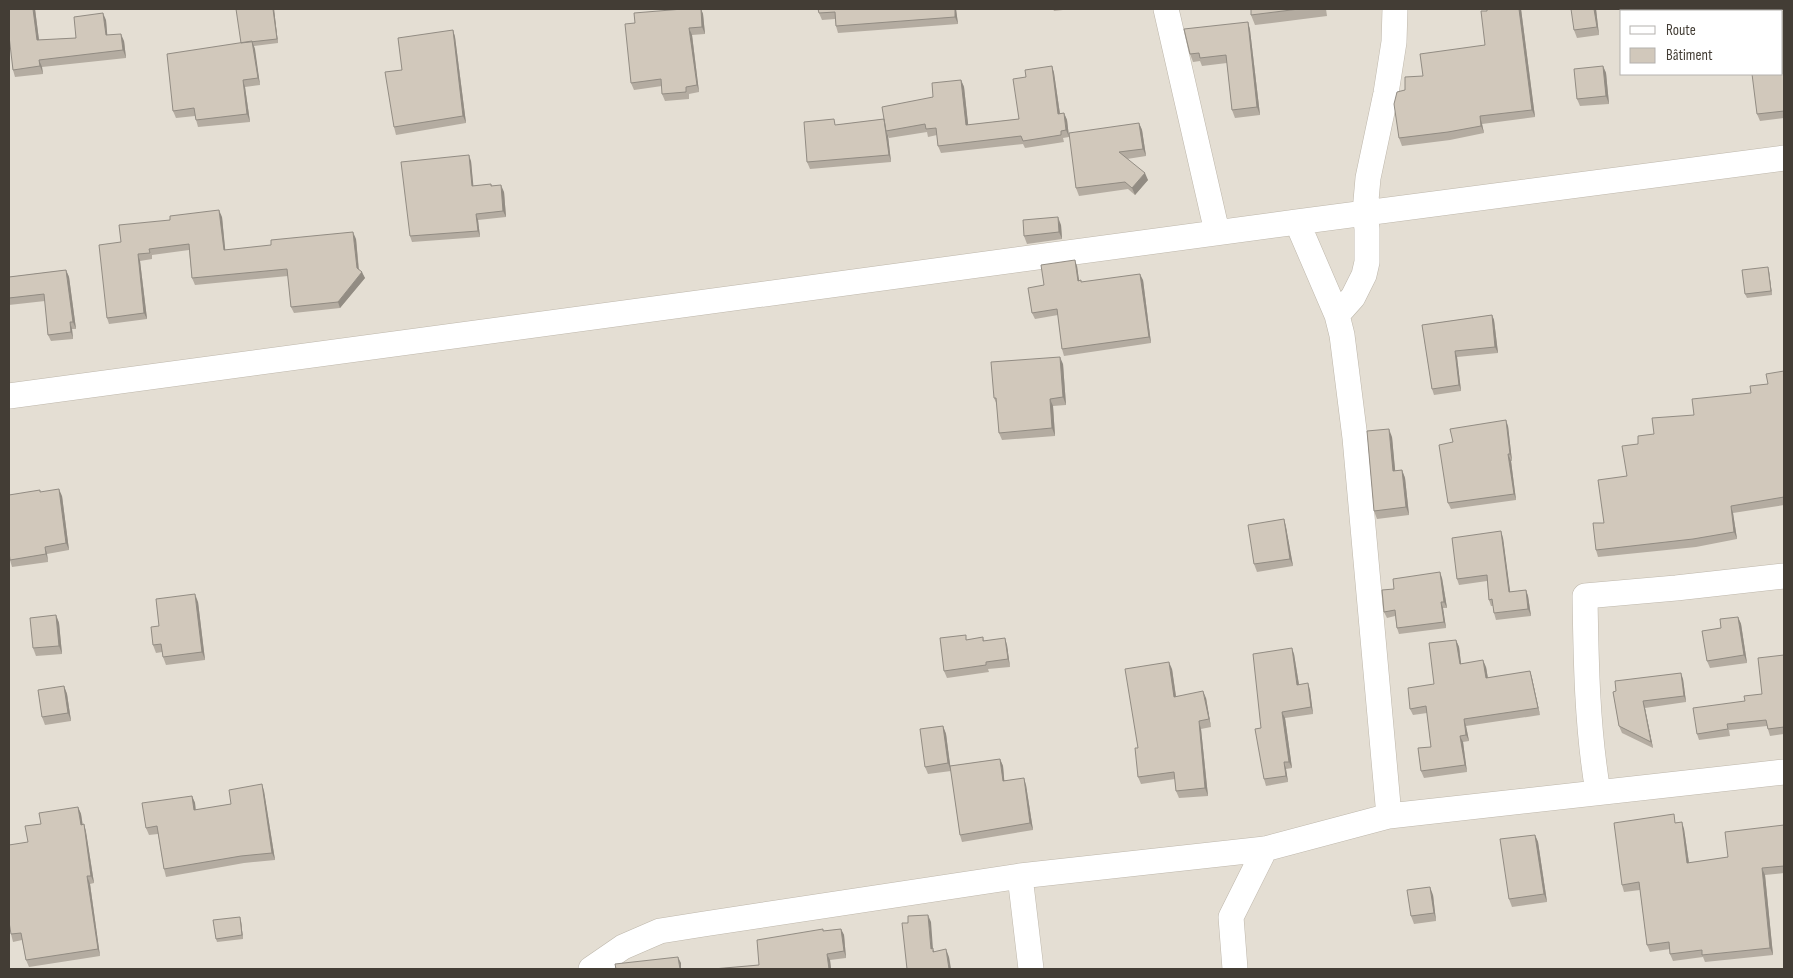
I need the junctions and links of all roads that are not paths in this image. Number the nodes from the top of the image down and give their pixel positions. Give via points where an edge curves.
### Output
1 (1166, 9) edge
2 (1396, 9) edge
3 (1784, 158) edge
4 (1365, 212) junction
5 (1297, 222) junction
6 (1217, 232) junction
7 (1337, 316) junction
8 (9, 396) edge
9 (1784, 576) edge
10 (1784, 772) edge
11 (1598, 792) junction
12 (1389, 816) junction
13 (1265, 850) junction
14 (1020, 876) junction
15 (592, 969) edge
16 (1031, 969) edge
17 (1235, 969) edge

1 - 6 street
2 - 4 street via 1394,42 1368,178
3 - 4 street
4 - 5 street
4 - 7 street via 1368,247 1364,275 1353,297
5 - 6 street
5 - 7 street
6 - 8 street
7 - 12 street via 1355,438
9 - 11 street via 1585,596 1590,736
10 - 11 street
11 - 12 street
12 - 13 street
13 - 14 street
13 - 17 street via 1231,917
14 - 15 street via 660,932 623,947
14 - 16 street

